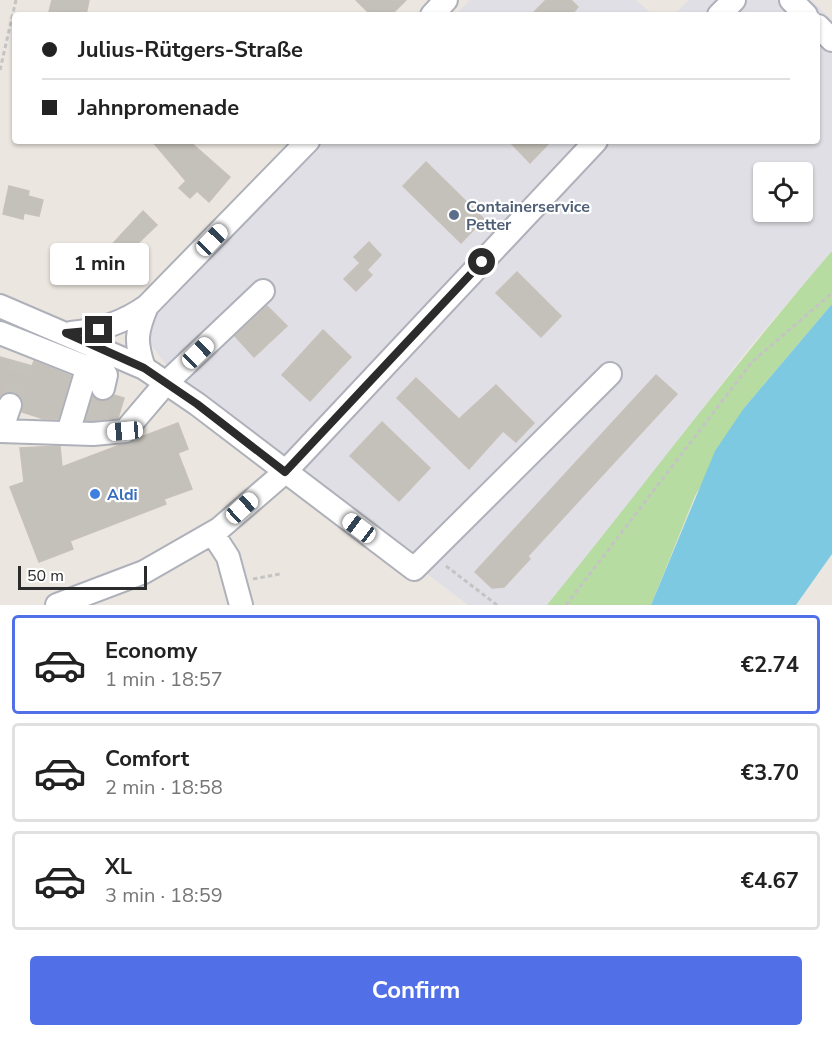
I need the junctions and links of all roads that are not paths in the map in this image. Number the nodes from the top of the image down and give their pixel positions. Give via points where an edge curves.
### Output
1 (446, 0) edge
2 (734, 0) edge
3 (790, 0) edge
4 (435, 12) edge
5 (722, 12) edge
6 (803, 12) edge
7 (820, 28) edge
8 (832, 40) edge
9 (305, 144) edge
10 (593, 144) edge
11 (263, 291) dead end
12 (147, 306) junction
13 (5, 308) edge
14 (66, 333) junction
15 (11, 345) edge
16 (88, 366) junction
17 (144, 368) junction
18 (610, 374) dead end
19 (165, 384) junction
20 (103, 388) tunnel mouth
21 (10, 405) tunnel mouth
22 (1, 431) edge
23 (68, 433) junction
24 (285, 472) junction
25 (213, 534) junction
26 (57, 605) edge
27 (241, 605) edge

1 - 4 street
2 - 5 street
3 - 6 street
7 - 8 street
9 - 12 street
10 - 24 street
11 - 19 street
12 - 14 street via 128,320 99,330
12 - 17 street via 137,328 137,349
13 - 14 street
13 - 15 street
14 - 17 street
15 - 16 street
16 - 20 street via 106,375
16 - 23 street
17 - 19 street
18 - 24 street via 421,563
19 - 23 street via 125,431 92,428
19 - 24 street
21 - 22 street
22 - 23 street
24 - 25 street
25 - 26 street via 144,572
25 - 27 street via 228,557

